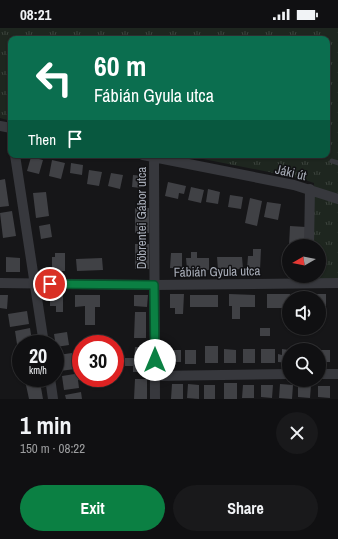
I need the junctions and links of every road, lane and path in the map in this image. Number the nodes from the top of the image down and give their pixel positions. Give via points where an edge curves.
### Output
1 (14, 158) edge
2 (154, 158) edge
3 (159, 158) edge
4 (310, 189) junction
5 (338, 199) edge
6 (310, 239) edge
7 (282, 281) edge
8 (326, 282) edge
9 (338, 283) edge
10 (0, 284) edge
11 (35, 284) junction
12 (154, 285) junction
13 (43, 335) edge
14 (282, 374) edge
15 (326, 374) edge
16 (338, 374) edge
17 (155, 376) junction
18 (51, 387) edge
19 (53, 399) edge
20 (155, 399) edge

1 - 11 street
2 - 12 street, Döbrentei Gábor utca
3 - 4 street, Jáki út
4 - 5 street, Jáki út
4 - 6 street
7 - 12 street, Fábián Gyula utca
8 - 9 street, Fábián Gyula utca
10 - 11 street, Fábián Gyula utca
11 - 12 street, Fábián Gyula utca
11 - 13 street
12 - 17 street, Döbrentei Gábor utca
14 - 17 street
15 - 16 street
17 - 20 street, Döbrentei Gábor utca
18 - 19 street

